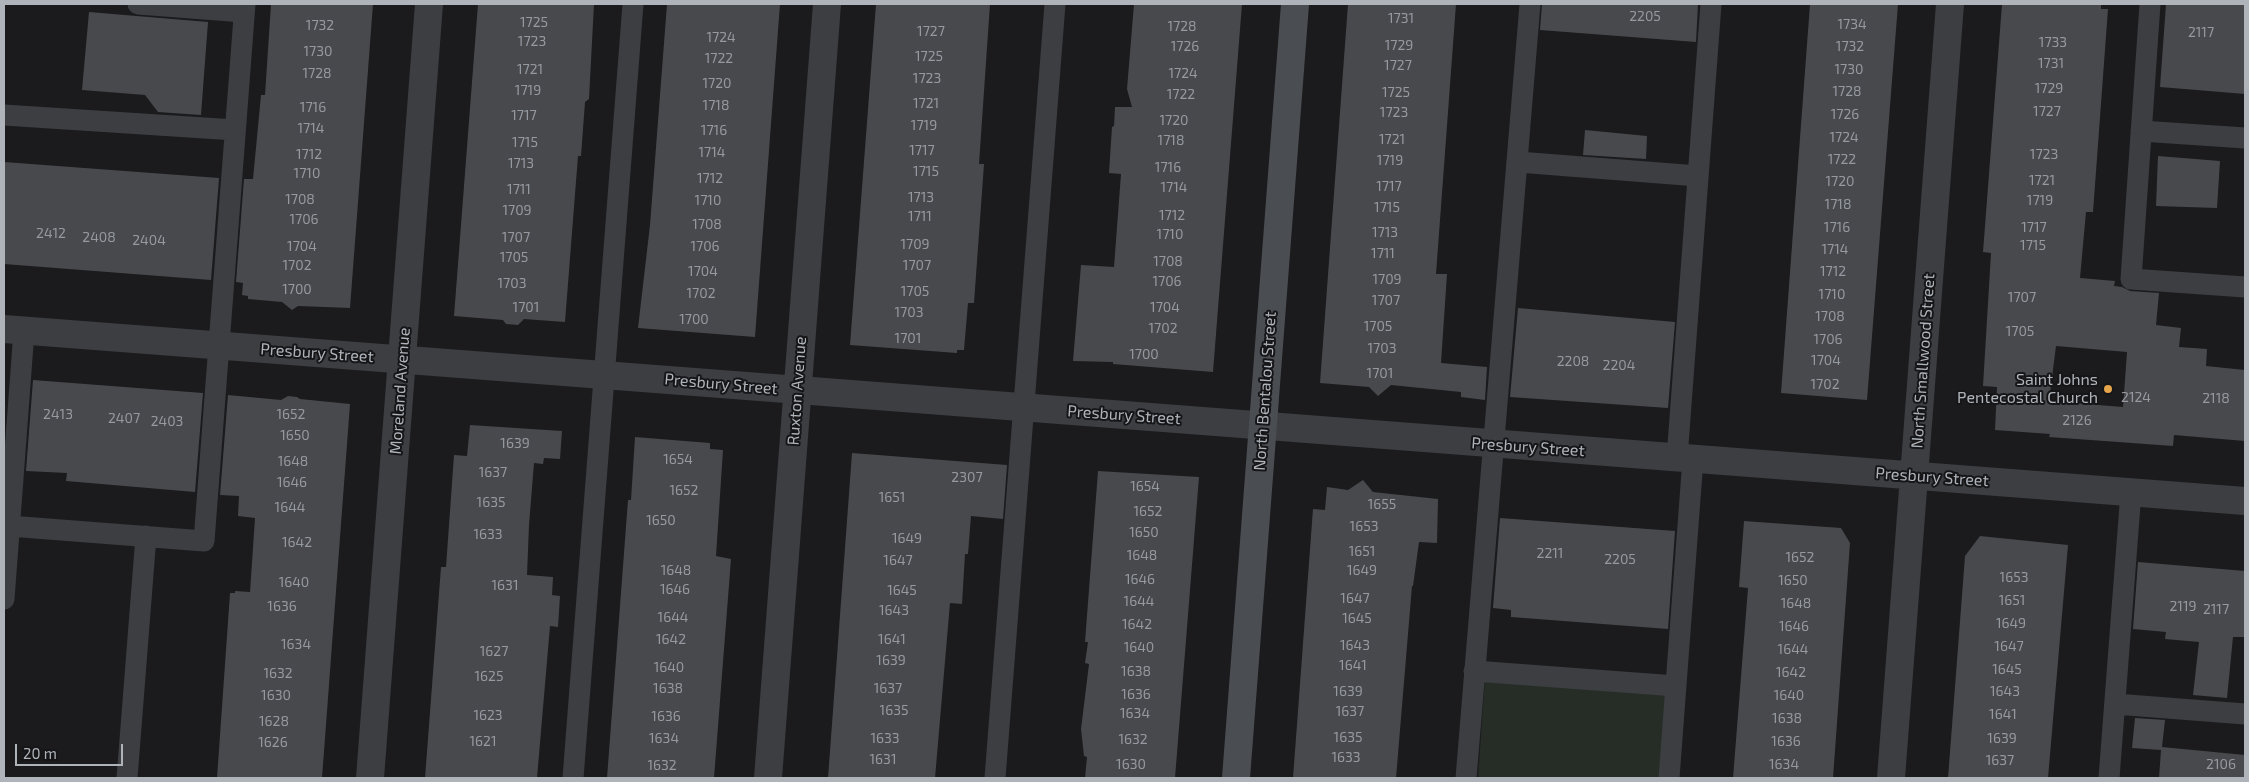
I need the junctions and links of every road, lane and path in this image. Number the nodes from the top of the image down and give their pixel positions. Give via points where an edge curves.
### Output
1 (138, 4) edge
2 (429, 4) edge
3 (632, 4) edge
4 (827, 4) edge
5 (1054, 4) edge
6 (1294, 4) edge
7 (1530, 4) edge
8 (1711, 4) edge
9 (1950, 4) edge
10 (2150, 4) edge
11 (245, 8) edge
12 (4, 115) edge
13 (235, 130) junction
14 (2141, 130) junction
15 (2245, 138) edge
16 (1518, 162) junction
17 (1698, 176) junction
18 (2245, 287) edge
19 (14, 330) edge
20 (219, 346) junction
21 (402, 360) junction
22 (604, 375) junction
23 (798, 390) junction
24 (1024, 407) junction
25 (1263, 426) junction
26 (1494, 444) junction
27 (1685, 458) junction
28 (1914, 476) junction
29 (2131, 492) junction
30 (2245, 501) edge
31 (9, 526) junction
32 (146, 536) junction
33 (4, 599) edge
34 (1474, 671) junction
35 (1676, 686) junction
36 (2114, 704) junction
37 (2245, 714) edge
38 (127, 778) edge
39 (370, 778) edge
40 (573, 778) edge
41 (768, 778) edge
42 (995, 778) edge
43 (1236, 778) edge
44 (1466, 778) edge
45 (1669, 778) edge
46 (1892, 778) edge
47 (2109, 778) edge

1 - 11 lane
2 - 21 street, Moreland Avenue
3 - 22 lane
4 - 23 street, Ruxton Avenue
5 - 24 lane
6 - 25 street, North Bentalou Street
7 - 16 lane
8 - 17 lane
9 - 28 street, North Smallwood Street
10 - 14 lane
11 - 13 lane
12 - 13 lane
13 - 20 lane
14 - 15 lane
14 - 18 lane via 2131,279
16 - 17 lane
16 - 26 lane
17 - 27 lane
19 - 20 street, Presbury Street
19 - 31 lane
20 - 21 street, Presbury Street
20 - 32 lane via 204,540
21 - 22 street, Presbury Street
21 - 39 street, Moreland Avenue
22 - 23 street, Presbury Street
22 - 40 lane
23 - 24 street, Presbury Street
23 - 41 street, Ruxton Avenue
24 - 25 street, Presbury Street
24 - 42 lane
25 - 26 street, Presbury Street
25 - 43 street, North Bentalou Street
26 - 27 street, Presbury Street
26 - 34 lane
27 - 28 street, Presbury Street
27 - 35 lane
28 - 29 street, Presbury Street
28 - 46 street, North Smallwood Street
29 - 30 street, Presbury Street
29 - 36 lane
31 - 32 lane
31 - 33 lane
32 - 38 lane
34 - 35 lane
34 - 44 lane
35 - 45 lane
36 - 37 lane
36 - 47 lane

